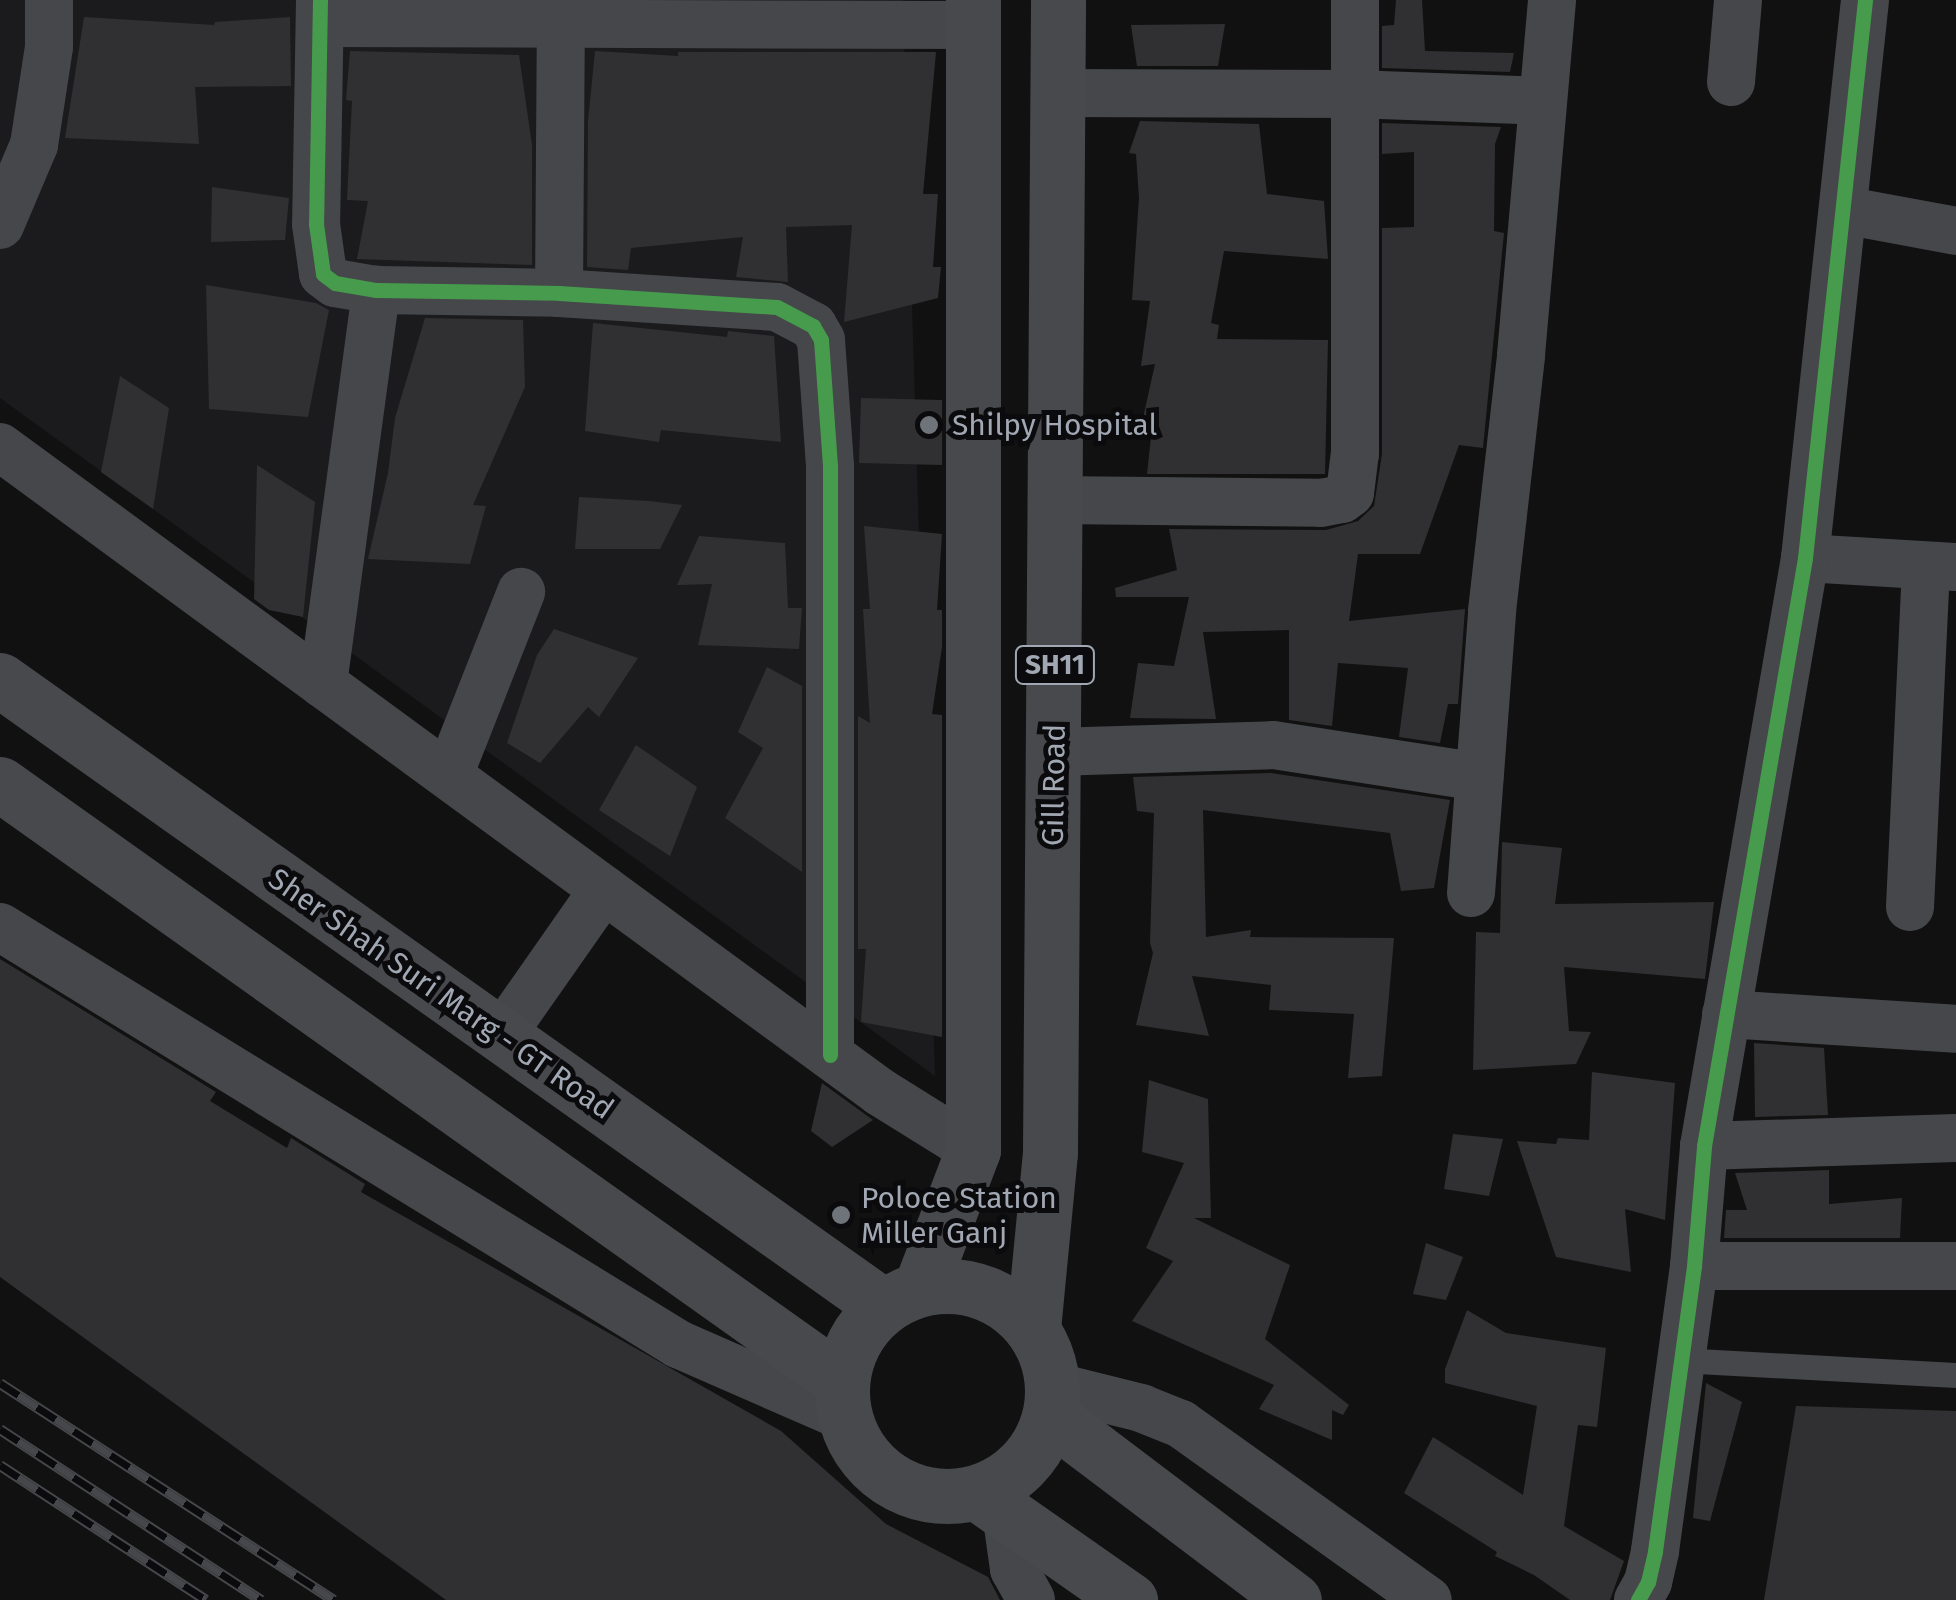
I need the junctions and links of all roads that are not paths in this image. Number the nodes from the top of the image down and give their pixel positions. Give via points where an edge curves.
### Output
1 (49, 0) edge
2 (1058, 0) edge
3 (1355, 0) edge
4 (1552, 0) edge
5 (1738, 0) edge
6 (1864, 0) edge
7 (561, 11) edge
8 (320, 12) edge
9 (974, 13) edge
10 (1731, 82) dead end
11 (1057, 93) junction
12 (1353, 94) junction
13 (1540, 101) junction
14 (17, 137) edge
15 (1842, 210) junction
16 (0, 225) edge
17 (1956, 231) edge
18 (376, 290) junction
19 (559, 293) junction
20 (0, 447) edge
21 (1055, 500) junction
22 (1805, 558) junction
23 (1941, 566) edge
24 (521, 592) dead end
25 (0, 680) edge
26 (324, 684) junction
27 (1054, 752) junction
28 (449, 776) junction
29 (1480, 777) junction
30 (0, 784) edge
31 (604, 889) junction
32 (1471, 893) dead end
33 (1910, 906) dead end
34 (0, 928) edge
35 (1726, 1014) junction
36 (1956, 1028) edge
37 (501, 1036) junction
38 (830, 1055) junction
39 (1956, 1138) edge
40 (1704, 1146) junction
41 (973, 1150) junction
42 (1694, 1266) junction
43 (1956, 1266) edge
44 (902, 1298) junction
45 (1033, 1329) junction
46 (1679, 1360) junction
47 (1956, 1375) edge
48 (842, 1399) junction
49 (1053, 1402) junction
50 (992, 1502) junction
51 (1031, 1600) edge
52 (1130, 1600) edge
53 (1294, 1600) edge
54 (1428, 1600) edge
55 (1638, 1600) edge

1 - 14 street via 49,48
2 - 11 main road, Gill Road / SH11
3 - 12 street
4 - 13 street
5 - 10 street
6 - 15 street
7 - 8 street
7 - 9 street
7 - 19 street
8 - 18 street via 318,258 334,283
9 - 41 main road, SH11
11 - 12 street
11 - 21 main road, Gill Road / SH11
12 - 13 street
12 - 21 street via 1350,492 1321,503
13 - 29 street
14 - 16 street
15 - 17 street
15 - 22 street
18 - 19 street
18 - 26 street
19 - 38 street via 777,307 813,326 821,340 830,466
20 - 26 street
21 - 27 main road, Gill Road / SH11
22 - 23 street
22 - 35 street
23 - 33 street
24 - 28 street
25 - 37 main road, Sher Shah Suri Marg - GT Road
26 - 28 street
27 - 29 street via 1273,745
27 - 45 main road, Gill Road / SH11 via 1050,1153
28 - 31 street
29 - 32 street
30 - 48 main road
31 - 37 street
31 - 38 street
34 - 48 street via 678,1344
35 - 36 street
35 - 40 street
37 - 44 main road, Sher Shah Suri Marg - GT Road
38 - 41 street
39 - 40 street
40 - 42 street
41 - 44 main road, SH11
42 - 43 street
42 - 46 street
44 - 45 main road via 951,1286 982,1292 1010,1306
44 - 48 main road via 862,1327 848,1353
45 - 49 main road via 1047,1356
46 - 47 lane
46 - 55 street via 1655,1551
48 - 50 main road via 856,1448 880,1474 944,1498
49 - 50 main road via 1035,1450
49 - 53 main road
49 - 54 street via 1141,1408 1181,1424
50 - 51 street
50 - 52 main road

